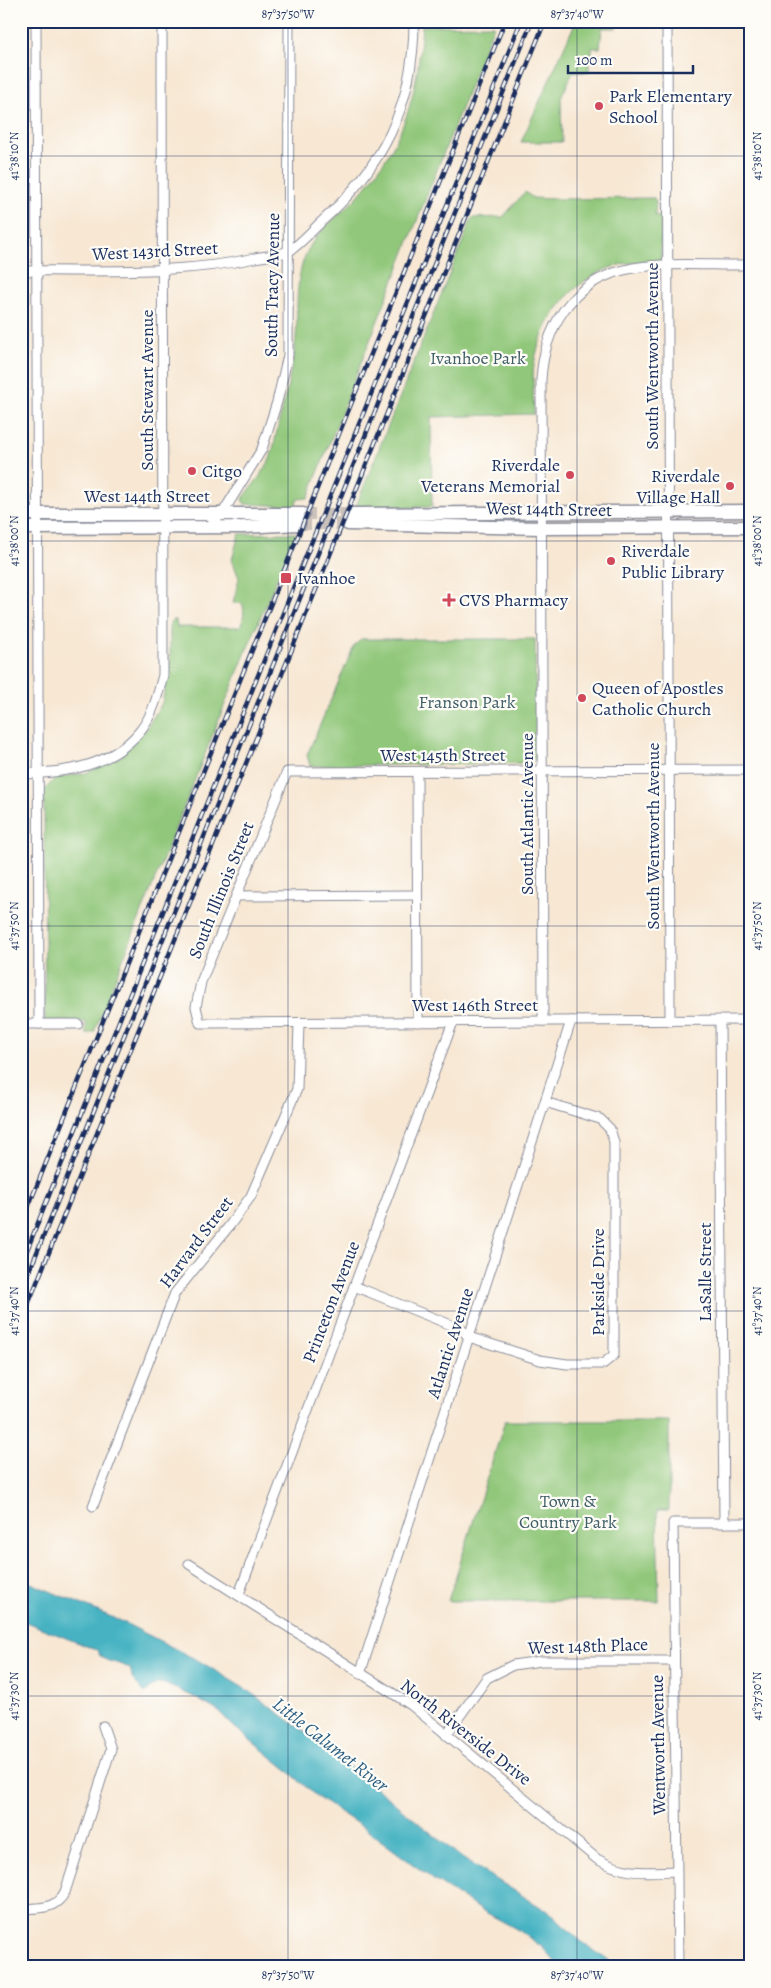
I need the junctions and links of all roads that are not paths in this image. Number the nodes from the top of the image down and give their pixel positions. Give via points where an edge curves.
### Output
1 (36, 21) edge
2 (162, 21) edge
3 (289, 21) edge
4 (414, 21) edge
5 (668, 21) edge
6 (289, 251) junction
7 (750, 265) edge
8 (668, 266) junction
9 (37, 270) junction
10 (164, 270) junction
11 (21, 271) edge
12 (750, 511) edge
13 (543, 512) junction
14 (668, 512) junction
15 (21, 514) edge
16 (37, 514) junction
17 (164, 514) junction
18 (222, 514) junction
19 (349, 519) tunnel mouth
20 (437, 519) junction
21 (164, 527) junction
22 (208, 527) junction
23 (668, 527) junction
24 (750, 527) edge
25 (21, 528) edge
26 (37, 528) junction
27 (543, 528) junction
28 (669, 770) junction
29 (750, 770) edge
30 (543, 771) junction
31 (287, 772) joint
32 (417, 772) junction
33 (21, 774) edge
34 (38, 774) junction
35 (417, 895) junction
36 (236, 896) junction
37 (720, 1020) junction
38 (750, 1020) edge
39 (543, 1021) junction
40 (571, 1021) junction
41 (670, 1021) junction
42 (418, 1022) junction
43 (453, 1022) junction
44 (200, 1023) joint
45 (299, 1023) junction
46 (21, 1024) edge
47 (39, 1024) junction
48 (78, 1024) dead end
49 (545, 1102) junction
50 (354, 1286) junction
51 (469, 1336) junction
52 (94, 1506) dead end
53 (724, 1522) junction
54 (750, 1523) edge
55 (189, 1564) dead end
56 (239, 1594) junction
57 (674, 1660) junction
58 (360, 1674) junction
59 (103, 1726) dead end
60 (446, 1735) junction
61 (676, 1871) junction
62 (21, 1909) edge
63 (678, 1967) edge

1 - 9 street
2 - 10 street, South Stewart Avenue
3 - 6 street, South Tracy Avenue
4 - 6 street via 409,84 388,140 354,190
5 - 8 street, South Wentworth Avenue
6 - 10 street, West 143rd Street via 233,263
6 - 18 street, South Tracy Avenue via 290,334 284,379 262,449
7 - 8 street
8 - 13 street, South Atlantic Avenue via 631,269 607,276 575,296 554,325 542,366
8 - 14 street, South Wentworth Avenue
9 - 10 street, West 143rd Street
9 - 11 street, West 143rd Street
9 - 16 street
10 - 17 street, South Stewart Avenue
12 - 14 street, West 144th Street
13 - 14 street, West 144th Street
13 - 20 street, West 144th Street
13 - 27 street, South Atlantic Avenue
14 - 23 street, South Wentworth Avenue
15 - 16 street, West 144th Street
16 - 17 street, West 144th Street
16 - 26 street
17 - 18 street, West 144th Street
17 - 21 street, South Stewart Avenue
18 - 22 street, South Tracy Avenue
18 - 22 street, West 144th Street via 301,519
19 - 20 street, West 144th Street
20 - 27 street, West 144th Street
21 - 22 street, West 144th Street
21 - 26 street, West 144th Street
21 - 34 street, South Stewart Avenue via 163,675 155,706 140,731 100,762 69,771
23 - 24 street, West 144th Street
23 - 27 street, West 144th Street
23 - 28 street, South Wentworth Avenue
25 - 26 street, West 144th Street
26 - 34 street
27 - 30 street, South Atlantic Avenue
28 - 29 street, West 145th Street
28 - 30 street, West 145th Street
28 - 41 street, South Wentworth Avenue
30 - 32 street, West 145th Street
30 - 39 street, South Atlantic Avenue
31 - 32 street, West 145th Street
31 - 36 street, South Illinois Street
32 - 35 street
33 - 34 street
34 - 47 street
35 - 36 street
35 - 42 street
36 - 44 street, South Illinois Street via 201,982 196,1007
37 - 38 street, West 146th Street
37 - 41 street, West 146th Street
37 - 53 street, LaSalle Street
39 - 40 street, West 146th Street
39 - 43 street, West 146th Street
40 - 41 street, West 146th Street
40 - 49 street, Atlantic Avenue
42 - 43 street, West 146th Street
42 - 45 street, West 146th Street
43 - 50 street, Princeton Avenue
44 - 45 street, West 146th Street
45 - 52 street, Harvard Street via 297,1088 251,1196 175,1293
46 - 47 street
47 - 48 street
49 - 51 street, Atlantic Avenue
49 - 51 street, Parkside Drive via 600,1119 610,1129 614,1142 614,1355 603,1364 567,1364 540,1360
50 - 51 street via 460,1329
50 - 56 street, Princeton Avenue
51 - 58 street, Atlantic Avenue
53 - 54 street
53 - 57 street, Wentworth Avenue via 673,1523
55 - 56 street, North Riverside Drive
56 - 58 street, North Riverside Drive
57 - 60 street, West 148th Place via 541,1661 513,1665 488,1678
57 - 61 street, Wentworth Avenue
58 - 60 street, North Riverside Drive via 411,1705
59 - 62 street via 111,1749 60,1902 48,1907
60 - 61 street, North Riverside Drive via 605,1864 631,1872
61 - 63 street, Wentworth Avenue

